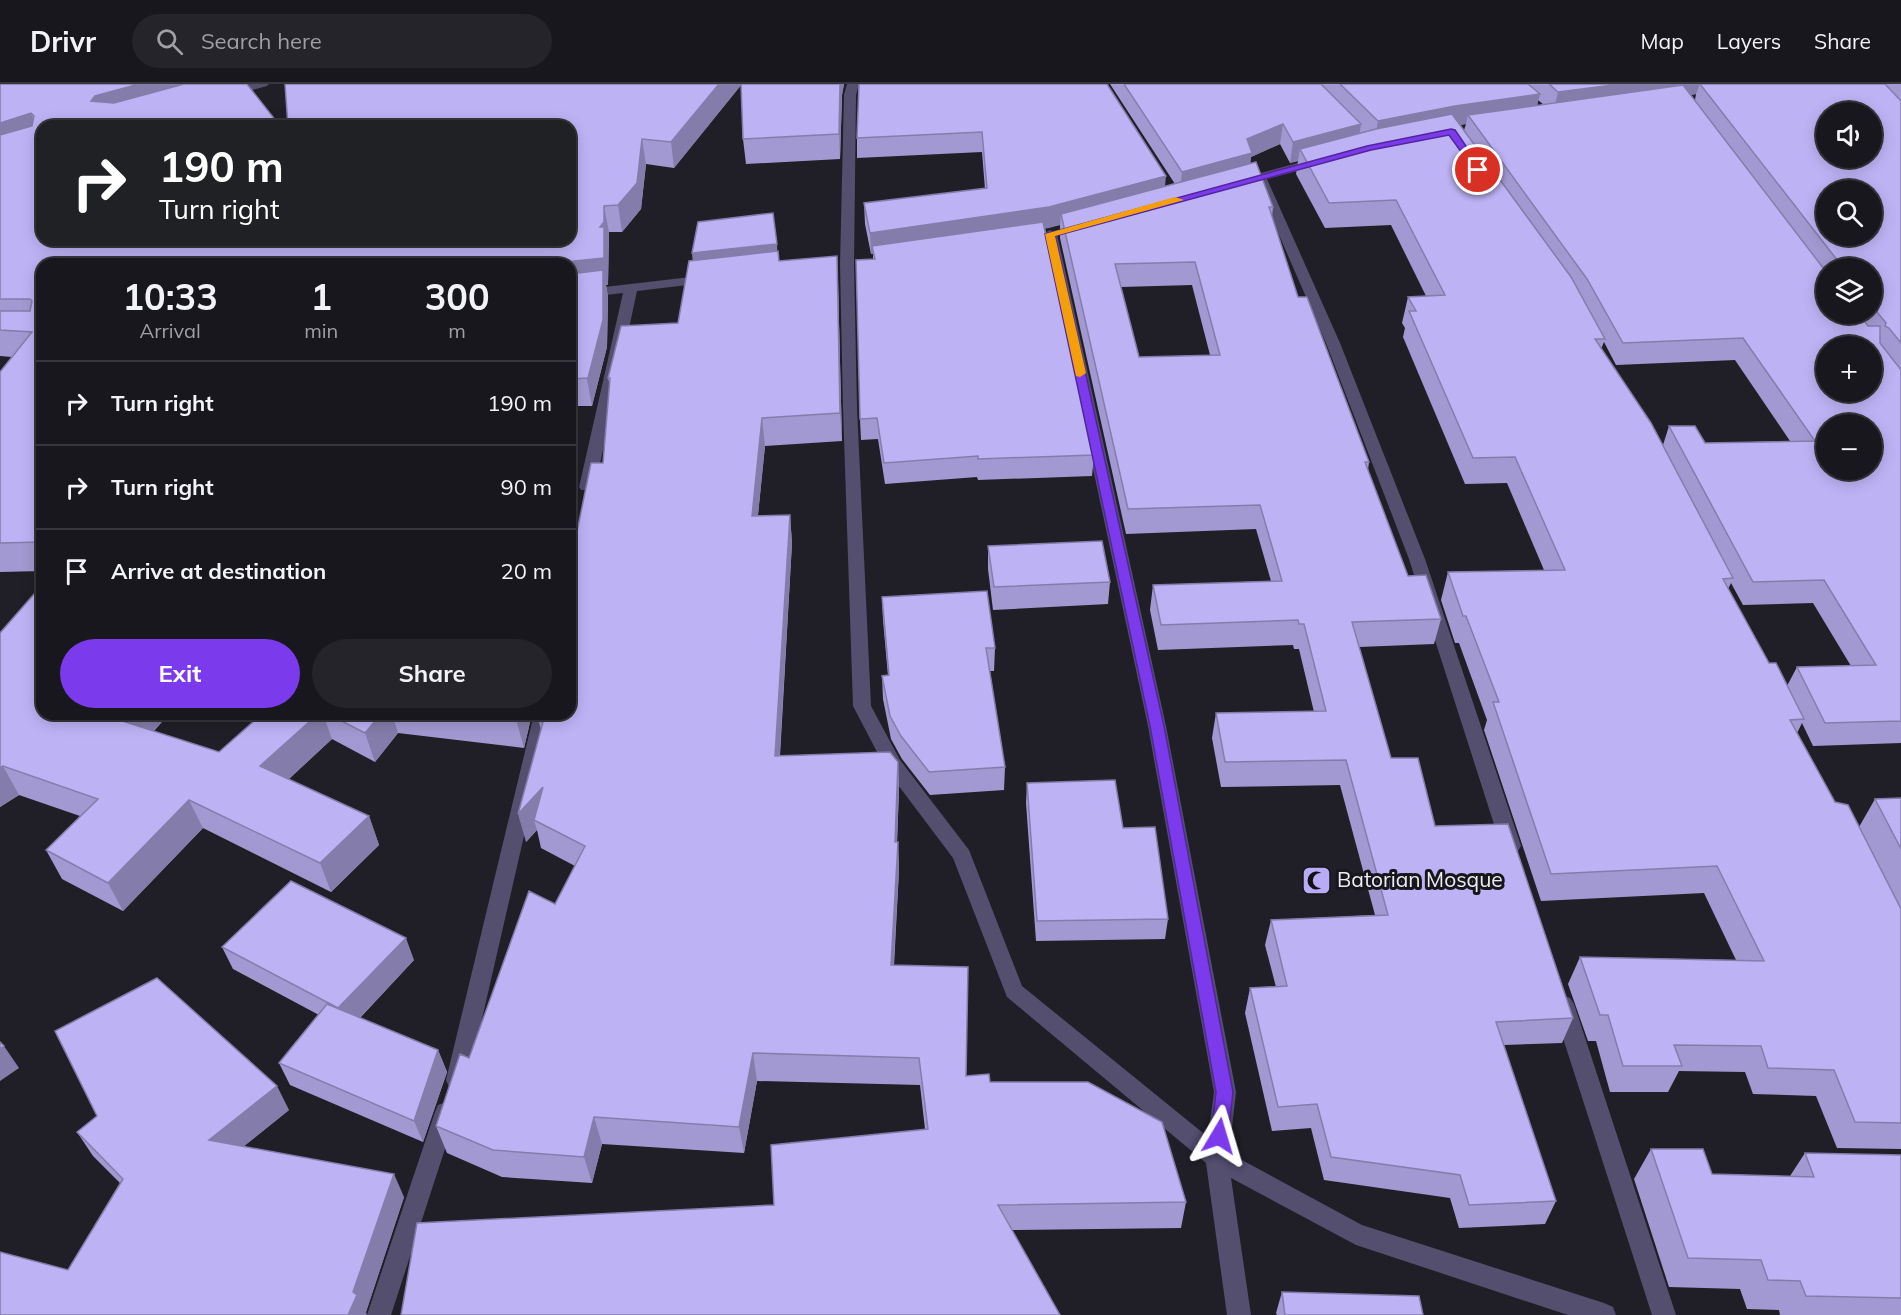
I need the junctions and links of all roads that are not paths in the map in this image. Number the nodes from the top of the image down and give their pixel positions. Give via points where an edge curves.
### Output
1 (263, 84) edge
2 (853, 84) edge
3 (219, 96) edge
4 (1337, 157) edge
5 (1260, 177) junction
6 (1228, 186) edge
7 (1050, 234) dead end
8 (722, 277) edge
9 (631, 287) junction
10 (576, 294) edge
11 (583, 507) edge
12 (542, 720) edge
13 (1517, 864) edge
14 (1557, 988) edge
15 (1217, 1158) junction
16 (379, 1315) edge
17 (1239, 1315) edge
18 (1604, 1315) edge
19 (1664, 1315) edge

1 - 3 street
2 - 15 street via 847,264 862,706 893,764 962,855 1014,991
4 - 5 street
5 - 6 street
5 - 13 street via 1333,343 1417,559
7 - 15 street via 1157,726 1225,1092
8 - 9 street
9 - 10 street
9 - 11 street
12 - 16 street via 462,1066
14 - 19 street
15 - 17 street
15 - 18 street via 1356,1234

